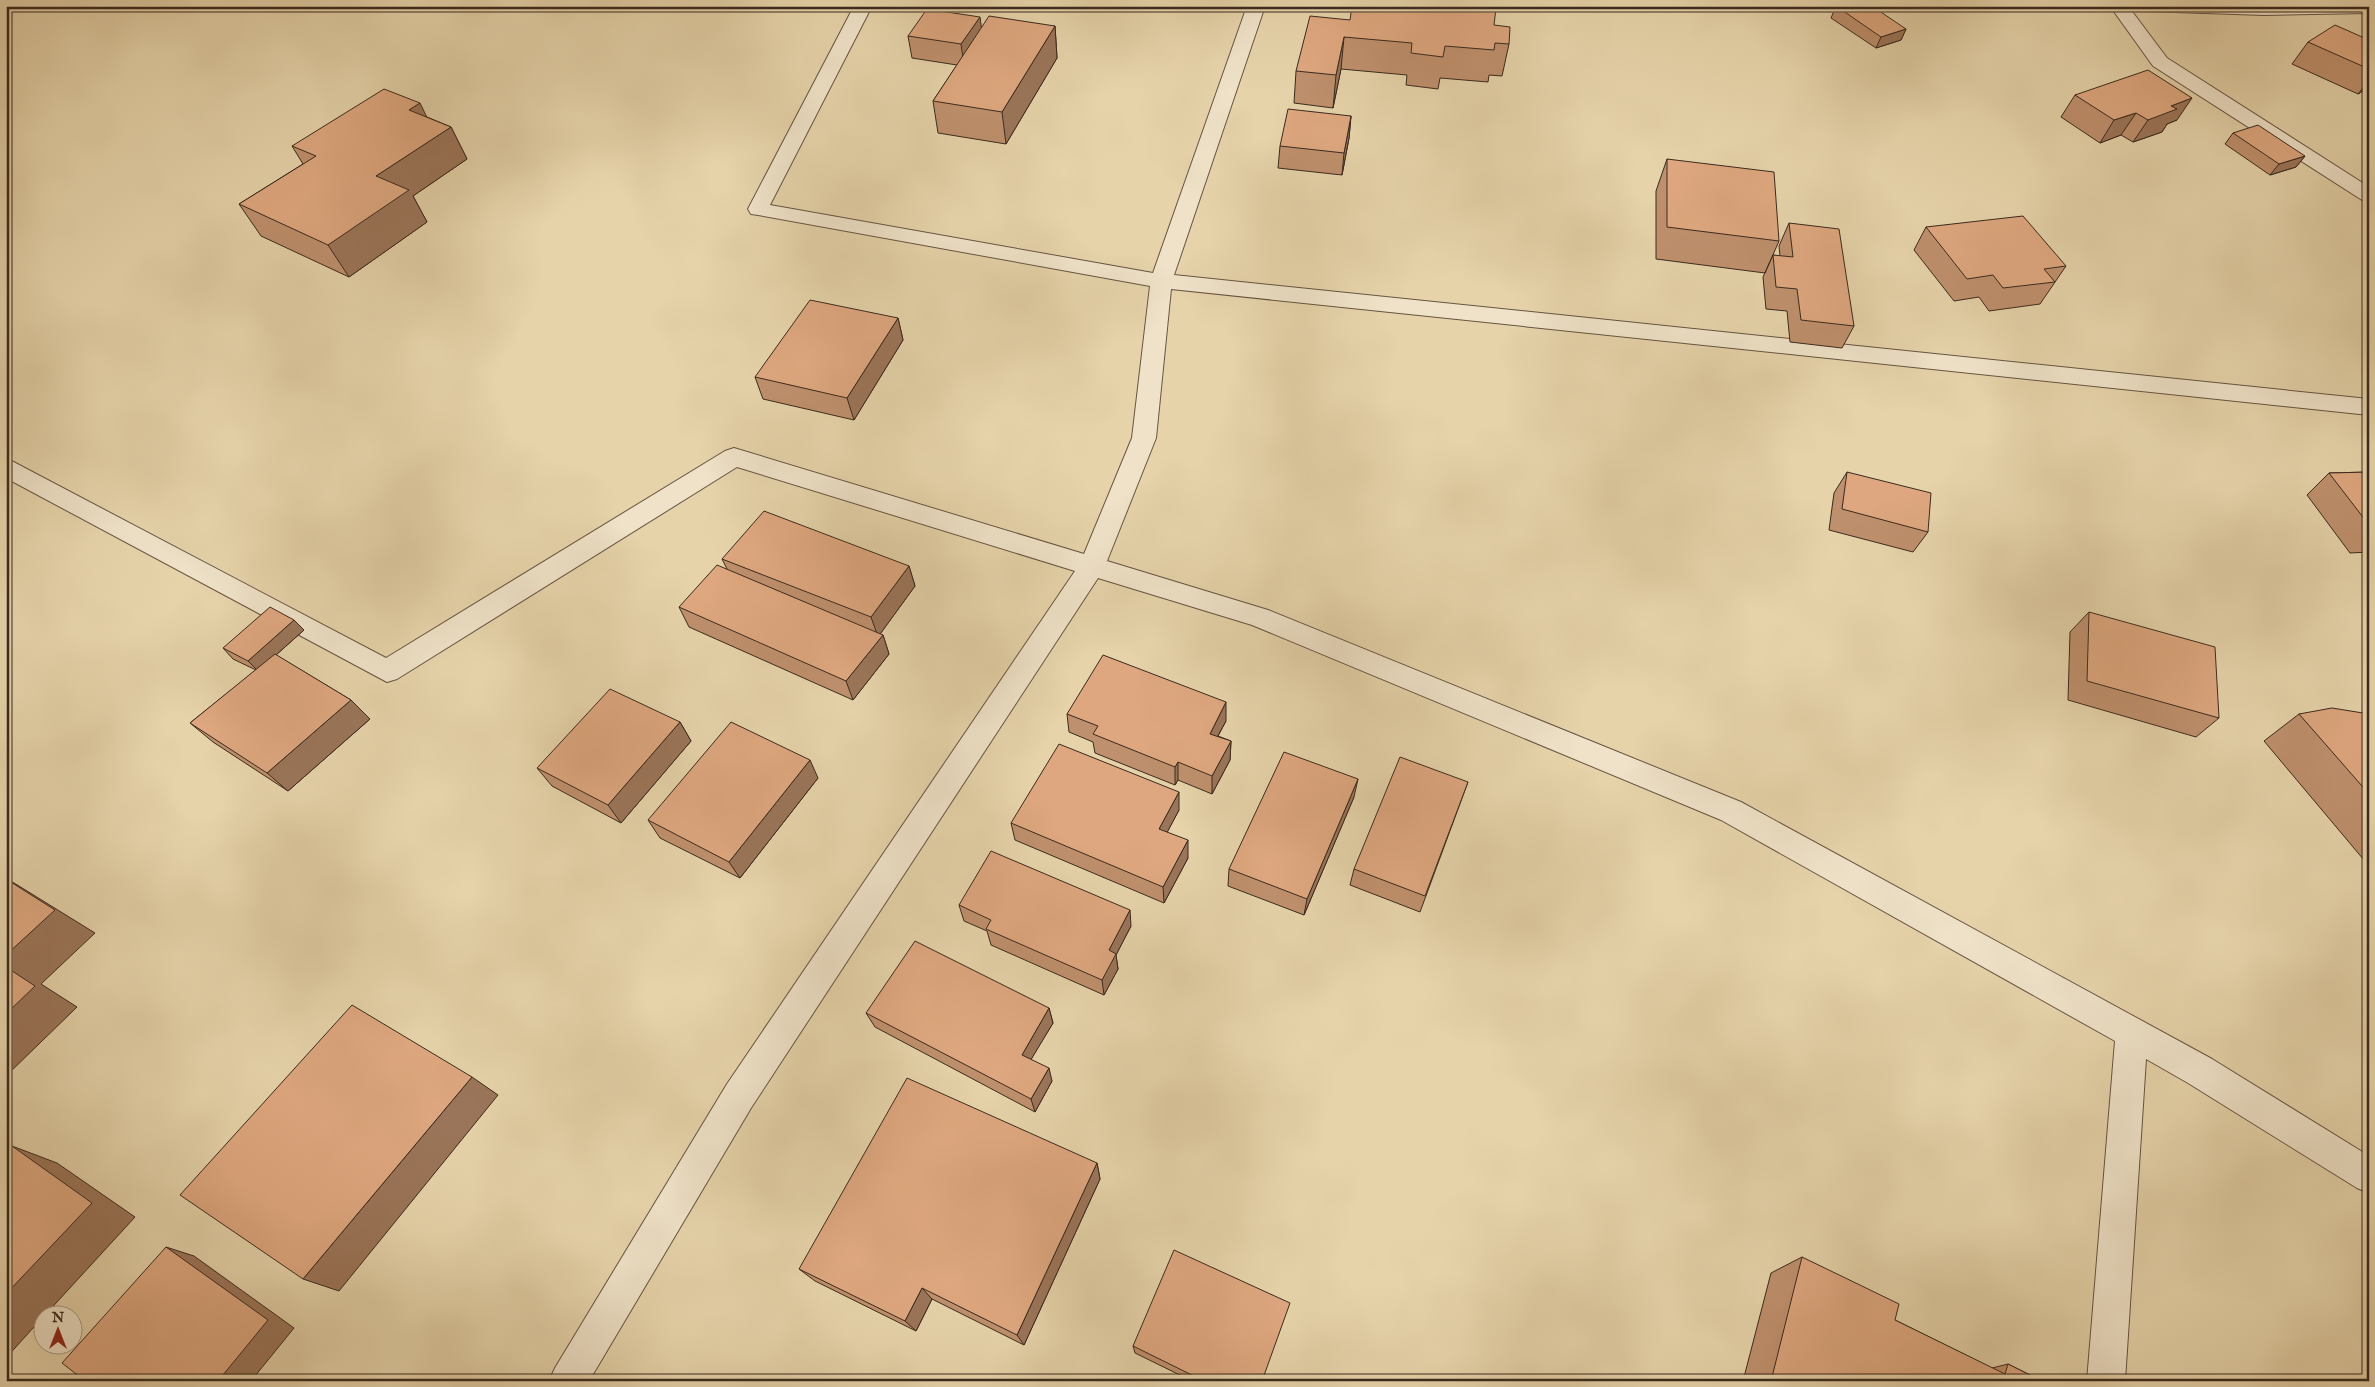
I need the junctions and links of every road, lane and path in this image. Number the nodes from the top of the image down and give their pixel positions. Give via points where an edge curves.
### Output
1 (863, 6) edge
2 (1256, 6) edge
3 (2118, 6) edge
4 (2145, 6) edge
5 (2369, 8) edge
6 (2369, 196) edge
7 (1161, 281) junction
8 (2369, 406) edge
9 (6, 468) edge
10 (1092, 566) junction
11 (2132, 1033) junction
12 (2369, 1176) edge
13 (568, 1381) edge
14 (2106, 1381) edge

1 - 7 street via 758,209
2 - 7 street
3 - 6 street via 2160,62
4 - 5 street via 2264,10
7 - 8 street
7 - 10 street via 1144,438
9 - 10 street via 387,671 734,457
10 - 11 street via 1259,617 1732,811
10 - 13 street via 739,1096
11 - 12 street via 2200,1071
11 - 14 street

